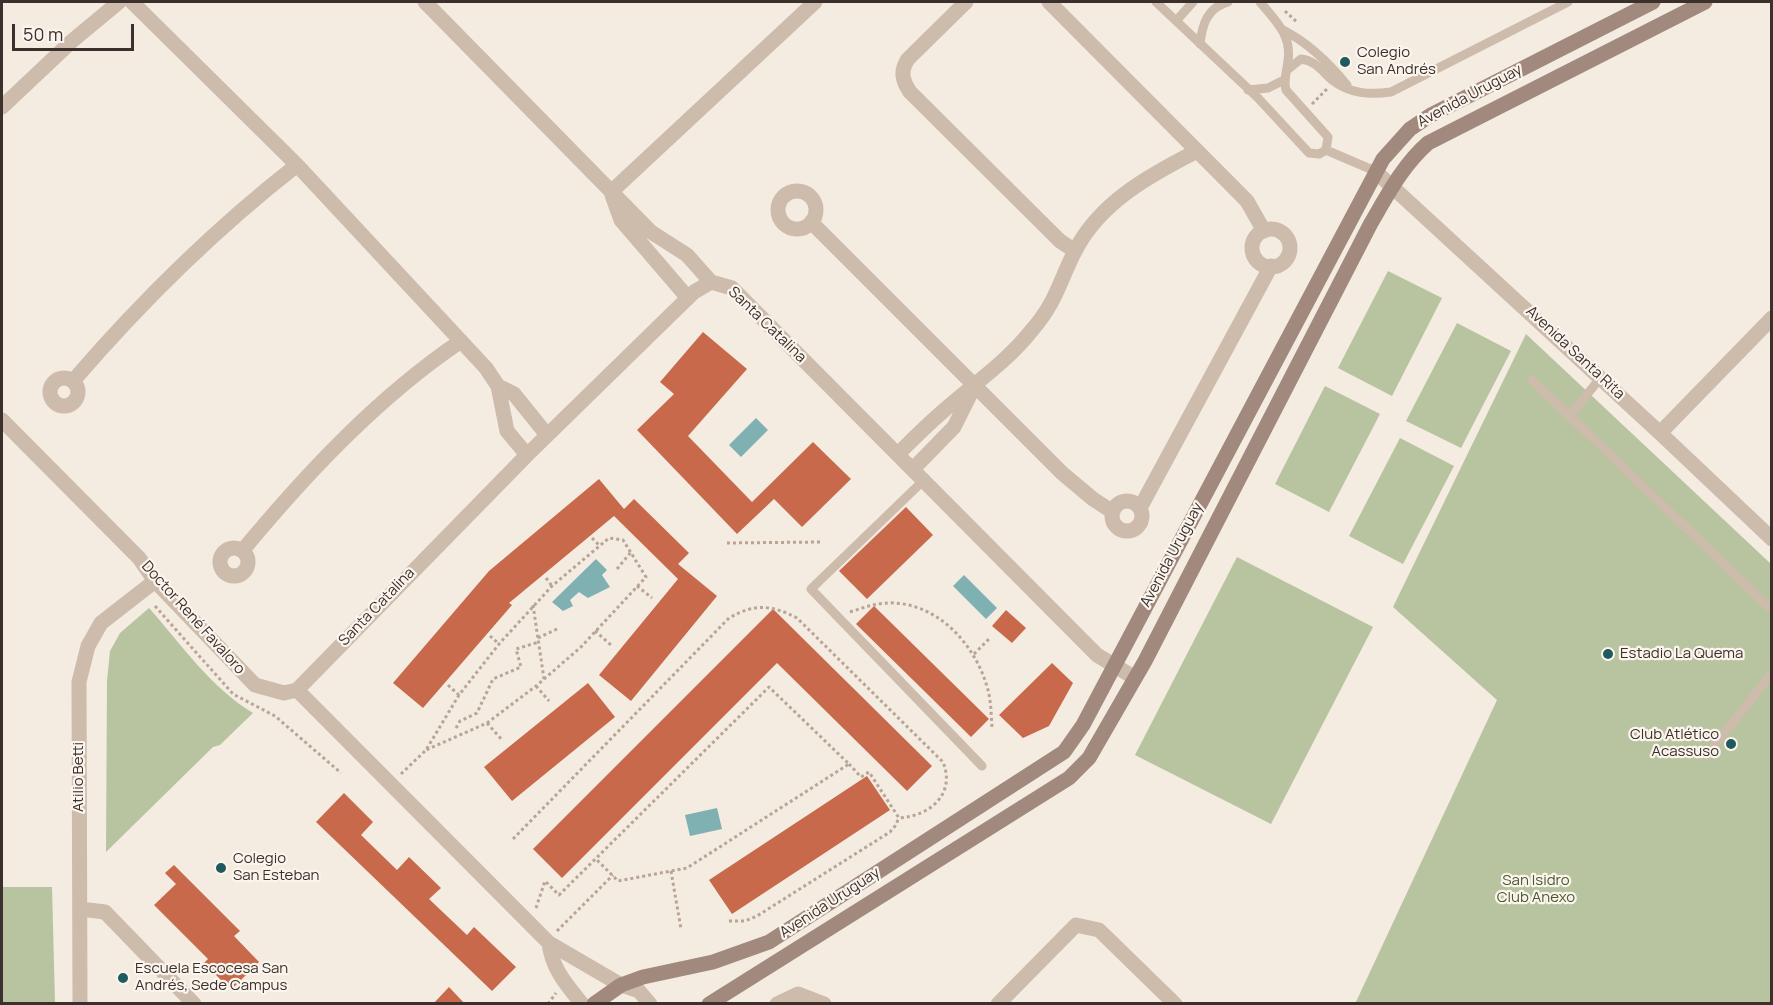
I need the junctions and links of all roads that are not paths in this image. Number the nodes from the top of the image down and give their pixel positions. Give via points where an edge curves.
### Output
1 (119, 2) edge
2 (132, 2) edge
3 (425, 2) edge
4 (815, 2) edge
5 (966, 2) edge
6 (1049, 2) edge
7 (1156, 2) edge
8 (1193, 2) edge
9 (1228, 2) edge
10 (1258, 2) edge
11 (1568, 2) edge
12 (1653, 2) edge
13 (1705, 2) edge
14 (1176, 21) junction
15 (1283, 30) junction
16 (1200, 44) junction
17 (1285, 75) junction
18 (1349, 87) junction
19 (1248, 90) junction
20 (2, 107) edge
21 (1326, 150) junction
22 (1197, 151) junction
23 (297, 165) junction
24 (1376, 171) junction
25 (1393, 185) junction
26 (611, 192) junction
27 (811, 222) dead end
28 (1264, 231) junction
29 (1075, 251) junction
30 (1271, 266) junction
31 (711, 282) junction
32 (688, 298) junction
33 (1772, 318) edge
34 (461, 342) junction
35 (1601, 377) junction
36 (1532, 380) dead end
37 (73, 381) dead end
38 (975, 385) junction
39 (498, 386) junction
40 (1570, 416) junction
41 (2, 420) edge
42 (1660, 433) junction
43 (547, 435) junction
44 (527, 454) junction
45 (898, 454) junction
46 (918, 474) junction
47 (1140, 508) junction
48 (1113, 512) junction
49 (1772, 539) edge
50 (243, 550) dead end
51 (155, 581) junction
52 (1772, 610) edge
53 (1115, 665) junction
54 (1772, 673) edge
55 (1135, 678) junction
56 (297, 690) junction
57 (1707, 754) dead end
58 (982, 766) dead end
59 (80, 909) junction
60 (548, 942) junction
61 (621, 985) junction
62 (80, 1004) edge
63 (194, 1004) edge
64 (582, 1004) edge
65 (594, 1004) edge
66 (650, 1004) edge
67 (709, 1004) edge
68 (777, 1004) edge
69 (824, 1004) edge
70 (998, 1004) edge
71 (1175, 1004) edge

1 - 20 street
2 - 23 street
3 - 26 street
4 - 26 street
5 - 29 street via 908,58 903,66 903,82 1060,241
6 - 22 street
7 - 14 lane
8 - 14 lane
9 - 16 lane via 1212,10 1205,20
10 - 15 lane
11 - 18 lane via 1391,92 1363,95
12 - 24 main road, Avenida Uruguay via 1431,115 1397,141
13 - 25 main road, Avenida Uruguay via 1428,143
14 - 16 lane
15 - 17 lane via 1289,47
15 - 18 lane via 1303,40
16 - 19 lane
17 - 18 lane via 1301,59 1310,60 1334,81
17 - 19 lane via 1268,88
17 - 21 lane via 1286,90 1328,137
19 - 21 lane via 1309,153
21 - 24 lane
22 - 28 street via 1248,201
22 - 29 street via 1129,190 1100,217
23 - 34 street
23 - 37 street via 175,272
24 - 25 street, Avenida Santa Rita
24 - 53 main road, Avenida Uruguay
25 - 35 street, Avenida Santa Rita
25 - 55 main road, Avenida Uruguay
26 - 31 street via 651,232 687,255
26 - 32 street via 621,220
27 - 38 street
28 - 30 street via 1254,239 1253,252 1259,262
28 - 30 street via 1276,230 1288,241 1287,258
29 - 38 street via 1048,310 1008,357
30 - 47 street
31 - 32 street, Santa Catalina
31 - 45 street, Santa Catalina via 732,288
32 - 43 street, Santa Catalina
33 - 42 street
34 - 39 street
34 - 50 street via 415,376 324,459
35 - 40 lane
35 - 42 street, Avenida Santa Rita
36 - 40 lane
38 - 45 street
38 - 46 street via 954,427
38 - 48 street via 1062,473
39 - 43 street via 514,394
39 - 44 street via 507,431
40 - 52 lane
41 - 51 street, Doctor René Favaloro via 139,558
42 - 49 street, Avenida Santa Rita
43 - 44 street, Santa Catalina
44 - 56 street, Santa Catalina
45 - 46 street, Santa Catalina
46 - 53 street, Santa Catalina via 1097,655
46 - 58 lane via 811,590
47 - 48 street via 1127,501 1118,504
47 - 48 street via 1140,522 1129,530 1116,525
51 - 56 street, Doctor René Favaloro via 255,685 284,693
51 - 59 street, Atilio Betti via 101,623 88,646 79,682
53 - 55 street, Santa Catalina
53 - 61 main road, Avenida Uruguay via 1075,739 1051,763 769,942 746,952
54 - 57 lane
55 - 67 main road, Avenida Uruguay via 1089,758 1069,778
56 - 60 street
59 - 62 street, Atilio Betti
59 - 63 street via 105,912
60 - 61 street
60 - 64 street via 557,972
61 - 65 main road, Avenida Uruguay
61 - 66 street via 639,992
68 - 69 street via 803,994
70 - 71 street via 1077,925 1099,930

